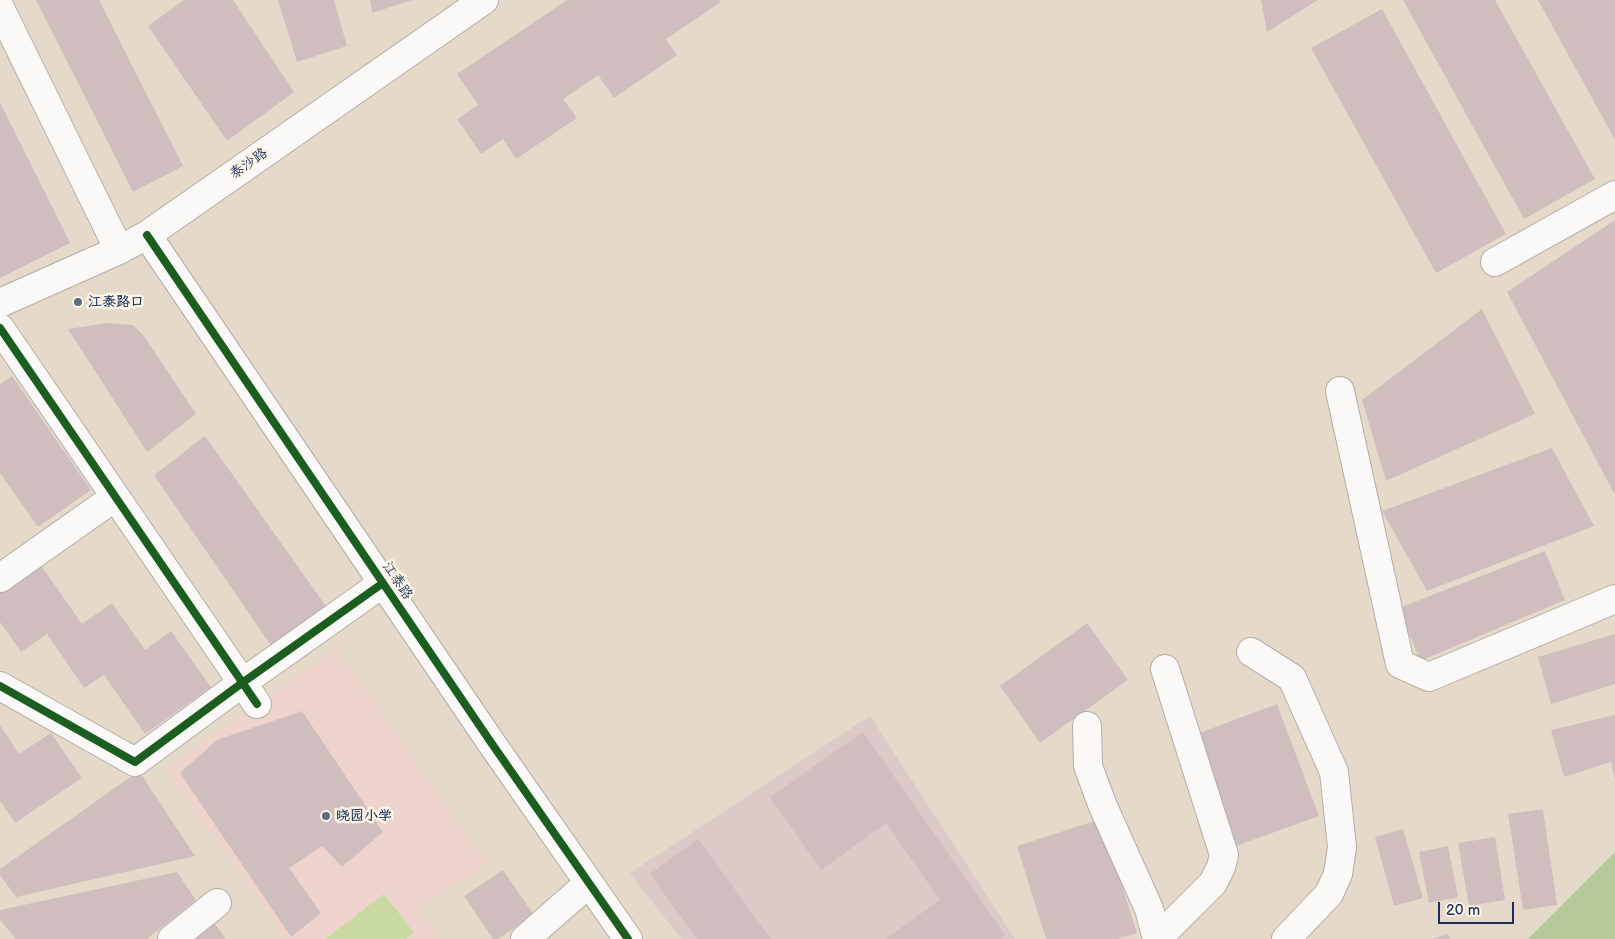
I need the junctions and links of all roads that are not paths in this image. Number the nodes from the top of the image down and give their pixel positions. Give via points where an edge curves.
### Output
1 (484, 0) edge
2 (0, 8) edge
3 (1615, 195) edge
4 (148, 235) junction
5 (119, 250) junction
6 (1495, 262) dead end
7 (0, 303) edge
8 (0, 328) edge
9 (1340, 391) dead end
10 (115, 497) junction
11 (0, 578) edge
12 (383, 583) junction
13 (1615, 600) edge
14 (1251, 652) dead end
15 (1165, 670) dead end
16 (0, 686) edge
17 (249, 693) junction
18 (1087, 726) dead end
19 (589, 883) junction
20 (217, 904) dead end
21 (172, 939) edge
22 (525, 939) edge
23 (628, 939) edge
24 (1157, 939) edge
25 (1286, 939) edge

1 - 4 street, 泰沙路
2 - 5 street
3 - 6 street
4 - 5 street, 泰沙路
4 - 12 street, 江泰路
5 - 7 street, 泰沙路
8 - 10 street
9 - 13 street via 1400,664 1429,677
10 - 11 street
10 - 17 street
12 - 17 street
12 - 19 street, 江泰路
14 - 25 street via 1292,678 1334,772 1342,847 1338,874 1329,894
15 - 24 street via 1224,855 1213,883
16 - 17 street via 135,762
18 - 24 street via 1088,766 1149,909
19 - 22 street
19 - 23 street, 江泰路
20 - 21 street

